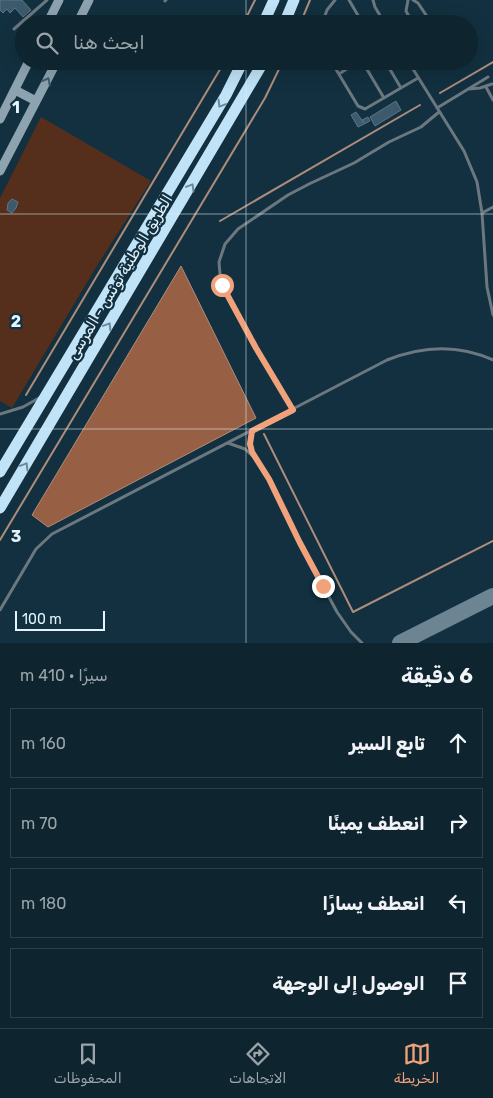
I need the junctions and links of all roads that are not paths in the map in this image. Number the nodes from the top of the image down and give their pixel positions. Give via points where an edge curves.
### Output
1 (47, 0) edge
2 (59, 0) edge
3 (88, 0) edge
4 (294, 0) edge
5 (335, 0) edge
6 (349, 0) edge
7 (373, 0) edge
8 (408, 0) edge
9 (413, 0) edge
10 (272, 2) edge
11 (30, 15) edge
12 (52, 15) edge
13 (81, 15) edge
14 (267, 15) edge
15 (288, 15) edge
16 (325, 15) edge
17 (358, 15) edge
18 (380, 15) edge
19 (408, 15) edge
20 (426, 15) edge
21 (24, 70) edge
22 (52, 70) edge
23 (239, 70) edge
24 (259, 70) edge
25 (336, 70) edge
26 (345, 70) edge
27 (366, 70) edge
28 (390, 70) edge
29 (413, 70) edge
30 (338, 74) junction
31 (488, 77) dead end
32 (418, 78) junction
33 (492, 84) dead end
34 (486, 87) junction
35 (401, 88) junction
36 (469, 89) junction
37 (15, 90) junction
38 (384, 98) junction
39 (493, 100) edge
40 (36, 101) junction
41 (437, 108) junction
42 (439, 112) junction
43 (0, 119) edge
44 (0, 171) edge
45 (493, 207) edge
46 (482, 212) junction
47 (493, 315) edge
48 (493, 360) edge
49 (49, 389) junction
50 (293, 410) junction
51 (0, 414) edge
52 (252, 431) junction
53 (228, 443) junction
54 (254, 456) junction
55 (0, 472) edge
56 (0, 508) edge
57 (0, 610) edge
58 (362, 643) edge

1 - 11 lane
2 - 12 main road
3 - 13 main road
4 - 15 highway
5 - 16 lane
6 - 17 lane
7 - 18 lane
8 - 19 lane
9 - 20 lane
10 - 14 highway
21 - 37 main road
40 -> 22 main road
23 -> 49 highway, الطريق الوطنية تونس - المرسى
56 -> 24 highway, الطريق الوطنية تونس - المرسى
25 - 30 lane
26 - 30 lane
27 - 38 lane
28 - 35 lane
29 - 32 lane
30 - 38 lane via 361,108 368,108
31 - 36 lane
32 - 35 lane
32 - 41 lane
33 - 34 lane
34 - 36 lane
34 - 39 lane
35 - 38 lane
36 - 41 lane
37 - 40 main road
37 - 43 main road
40 - 44 main road
41 - 42 lane
42 - 46 lane via 471,166
42 - 50 lane via 421,127 288,196 238,229 226,244 219,262 222,285
45 - 46 lane
46 - 47 lane via 487,287
48 - 50 lane via 452,349 435,348 402,354
49 - 51 lane via 23,407
49 - 55 highway, الطريق الوطنية تونس - المرسى
50 - 52 lane
52 - 53 lane
52 - 54 lane via 250,444
53 - 54 lane via 240,446
53 - 57 lane via 52,534 36,549
54 - 58 lane via 337,612

